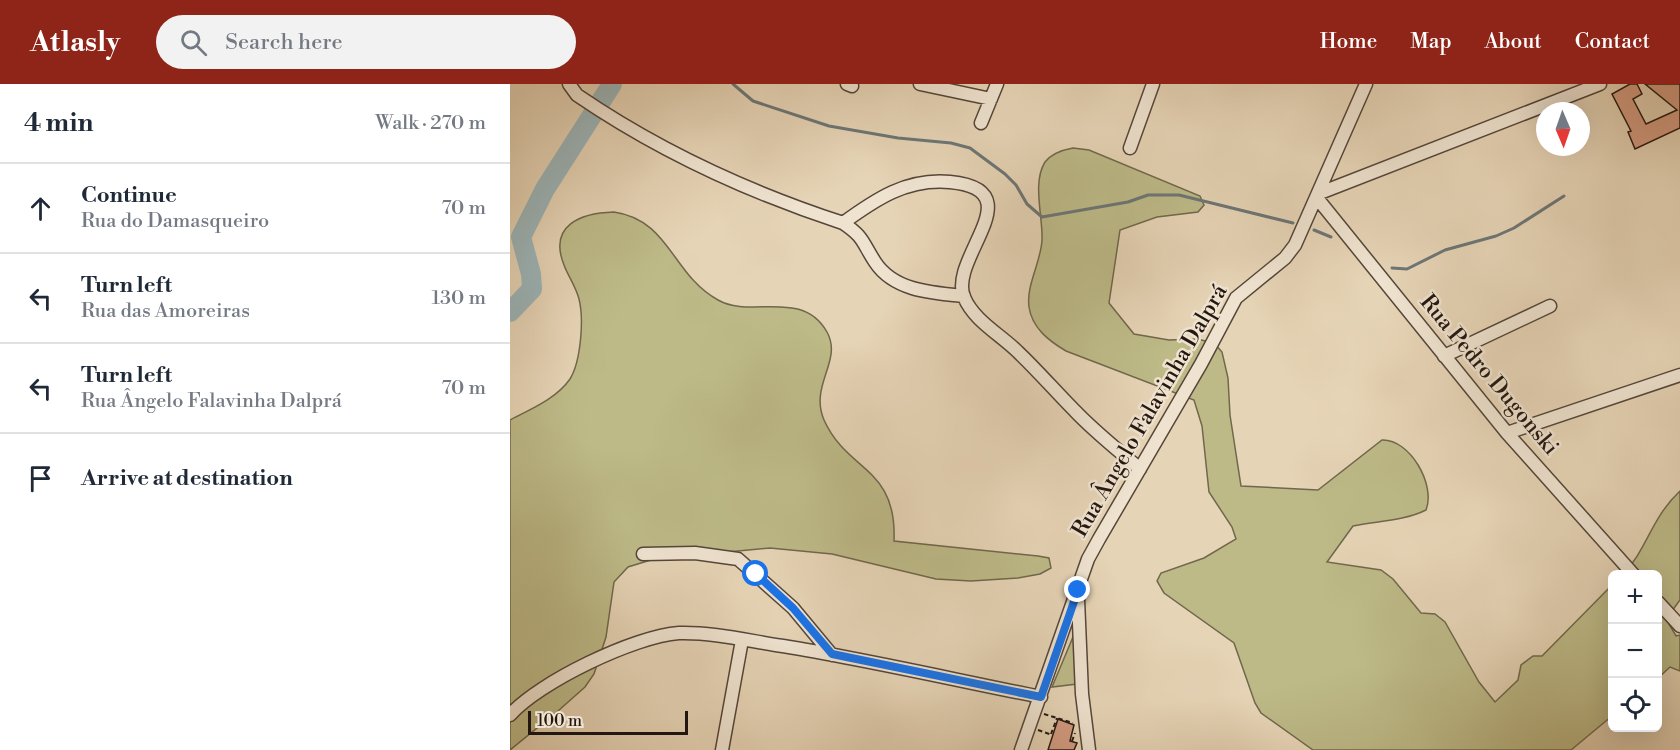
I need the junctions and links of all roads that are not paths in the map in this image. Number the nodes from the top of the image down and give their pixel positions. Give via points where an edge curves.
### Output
1 (569, 84) edge
2 (921, 84) edge
3 (997, 84) edge
4 (1153, 84) edge
5 (1366, 84) edge
6 (1600, 84) edge
7 (991, 99) junction
8 (981, 123) dead end
9 (1130, 148) dead end
10 (1318, 196) junction
11 (843, 223) junction
12 (964, 296) junction
13 (1550, 306) dead end
14 (1444, 356) junction
15 (1680, 375) edge
16 (1507, 433) junction
17 (1140, 469) junction
18 (644, 554) dead end
19 (1629, 570) edge
20 (1078, 590) junction
21 (1662, 606) edge
22 (1680, 626) edge
23 (742, 640) junction
24 (832, 654) junction
25 (1041, 697) junction
26 (510, 715) edge
27 (722, 750) edge
28 (1021, 750) edge
29 (1089, 750) edge

1 - 11 street via 590,104 665,150 807,212
2 - 7 street
3 - 7 street
4 - 9 street
5 - 10 street, Rua Ângelo Falavinha Dalprá
6 - 10 street
7 - 8 street
10 - 14 street, Rua Pedro Dugonski
10 - 17 street, Rua Ângelo Falavinha Dalprá via 1290,251 1236,298
11 - 12 street via 860,234 876,263 891,279 935,293
11 - 12 street via 880,197 905,186 941,181 962,183 982,192 989,205 987,218 962,277
12 - 17 street via 976,316
13 - 14 street
14 - 16 street, Rua Pedro Dugonski
15 - 16 street
16 - 19 street, Rua Pedro Dugonski
17 - 20 street, Rua Ângelo Falavinha Dalprá via 1099,539
18 - 24 street via 695,553 738,559 793,608
20 - 25 street, Rua Ângelo Falavinha Dalprá
20 - 29 street via 1082,694
21 - 22 street
23 - 24 street
23 - 26 street via 678,633 654,638 572,670
23 - 27 street
24 - 25 street
25 - 28 street, Rua Ângelo Falavinha Dalprá

